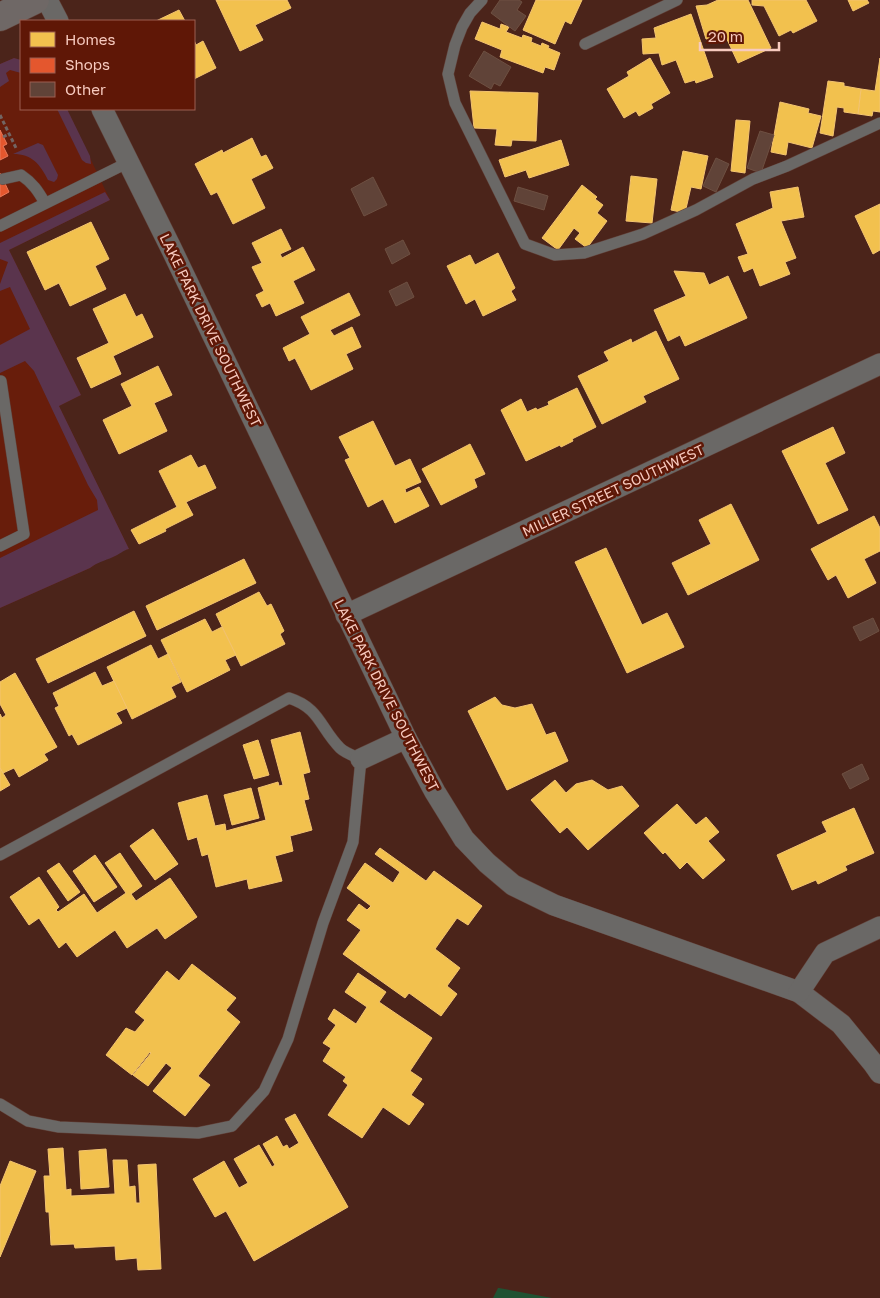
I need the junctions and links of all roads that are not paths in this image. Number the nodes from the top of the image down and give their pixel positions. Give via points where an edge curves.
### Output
1 (35, 0) edge
2 (48, 0) edge
3 (482, 0) edge
4 (677, 0) edge
5 (0, 17) edge
6 (58, 20) edge
7 (585, 44) dead end
8 (103, 110) edge
9 (880, 123) edge
10 (129, 162) junction
11 (3, 179) dead end
12 (45, 203) junction
13 (0, 226) edge
14 (880, 364) edge
15 (1, 381) edge
16 (0, 546) edge
17 (346, 615) junction
18 (406, 738) junction
19 (361, 759) junction
20 (0, 855) edge
21 (880, 927) edge
22 (799, 992) junction
23 (880, 1073) edge
24 (0, 1104) edge

1 - 5 main road
2 - 6 street
3 - 9 lane via 470,13 455,45 448,74 455,103 526,244 555,255 584,254 643,234 753,179
4 - 7 lane
8 - 10 street, LAKE PARK DRIVE SOUTHWEST
10 - 12 lane
10 - 17 street, LAKE PARK DRIVE SOUTHWEST
11 - 12 lane via 21,175 31,182
12 - 13 lane
14 - 17 street, MILLER STREET SOUTHWEST
15 - 16 lane via 24,534
17 - 18 street, LAKE PARK DRIVE SOUTHWEST
18 - 19 street
18 - 22 street, LAKE PARK DRIVE SOUTHWEST via 464,839 514,886 554,905
19 - 20 lane via 340,749 312,710 289,698
19 - 24 lane via 353,842 323,923 288,1039 264,1091 232,1126 198,1133 59,1127 28,1121
21 - 22 street via 825,953
22 - 23 street, LAKE PARK DRIVE SOUTHWEST via 841,1024

